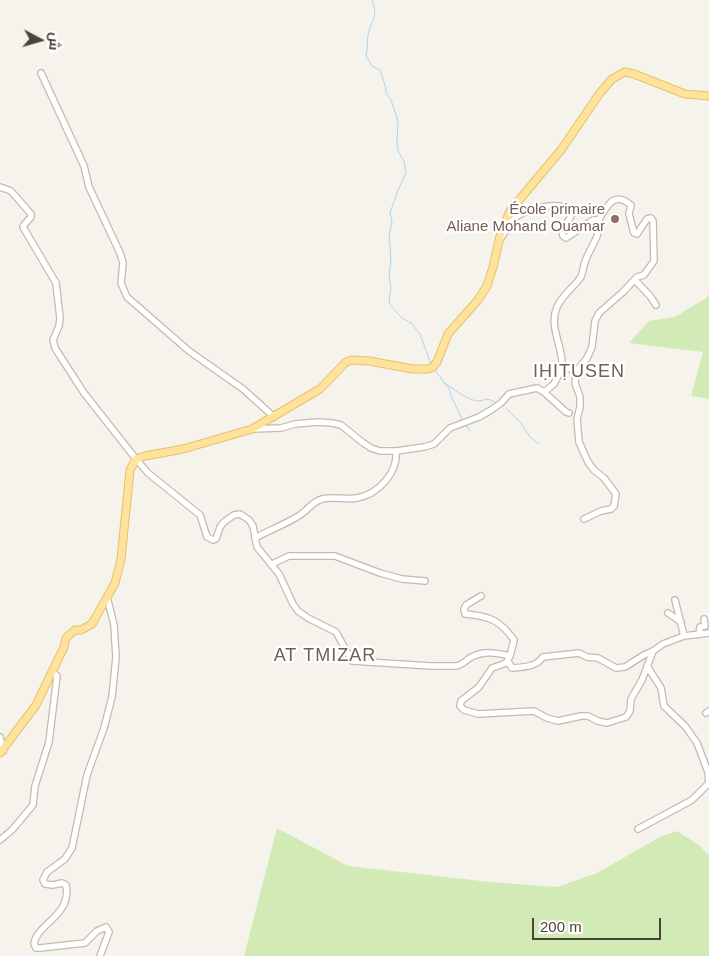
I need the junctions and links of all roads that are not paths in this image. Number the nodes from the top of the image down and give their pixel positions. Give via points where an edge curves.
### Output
1 (40, 73) dead end
2 (709, 96) edge
3 (0, 187) edge
4 (598, 221) junction
5 (497, 244) junction
6 (635, 280) junction
7 (656, 305) dead end
8 (562, 368) junction
9 (576, 372) junction
10 (544, 392) junction
11 (569, 413) dead end
12 (274, 417) junction
13 (252, 429) junction
14 (396, 451) junction
15 (136, 459) junction
16 (584, 520) dead end
17 (255, 538) junction
18 (272, 564) junction
19 (426, 581) dead end
20 (481, 596) dead end
21 (107, 597) junction
22 (675, 600) dead end
23 (668, 613) dead end
24 (681, 622) junction
25 (706, 624) edge
26 (709, 633) edge
27 (699, 634) junction
28 (684, 636) junction
29 (653, 651) junction
30 (510, 656) junction
31 (506, 663) junction
32 (647, 666) junction
33 (52, 672) junction
34 (0, 737) edge
35 (1, 752) edge
36 (709, 784) edge
37 (638, 829) dead end
38 (0, 840) edge
39 (100, 956) edge

1 - 12 street via 84,166 89,187 124,263 121,283 126,297
2 - 5 main road via 685,94 634,74 625,72 618,75 600,93 561,150 510,211
3 - 15 street via 10,191 30,214 23,227 56,283 60,318 53,340 55,348 84,392
4 - 5 street via 593,220 566,238 562,232 571,211 563,205 548,206 515,218
4 - 6 street via 608,205 618,198 631,205 629,214 634,233 637,234 647,219 653,221 654,262 644,275
4 - 8 street via 598,232 581,276 564,295 553,320
5 - 12 main road via 487,286 448,334 433,367 412,369 352,360 320,389
6 - 7 street
6 - 9 street via 599,313 592,348
8 - 9 street
8 - 10 street via 554,384
9 - 16 street via 580,397 579,442 588,462 616,494 611,509
10 - 11 street
10 - 14 street via 537,388 509,394 492,410 450,428 434,444
12 - 13 main road
13 - 14 street via 332,423 341,425 372,448
13 - 15 main road
14 - 17 street via 392,472 378,488 360,498 323,499
15 - 17 street via 148,473 200,515 208,538 216,539 224,522 240,514 253,526
15 - 21 main road via 130,470 121,559 115,583
17 - 18 street via 257,547
18 - 19 street via 289,556 335,556 380,573
18 - 30 street via 298,611 336,632 352,661 460,666 472,656 487,652
20 - 30 street via 466,605 465,614 490,617 505,627 514,640
21 - 33 main road via 92,624 75,630 66,638
21 - 39 street via 114,625 116,658 112,697 87,775 72,848 43,880 47,885 66,885 66,896 55,918 38,934 34,944 40,948 85,943 104,926 110,932
22 - 24 street
23 - 24 street
24 - 28 street
25 - 27 street via 700,627
26 - 27 street
27 - 28 street
28 - 29 street
29 - 31 street via 625,668 616,668 598,658 579,653 543,657 538,663 526,667 512,668
29 - 32 street
30 - 31 street
31 - 32 street via 492,668 478,688 462,701 460,706 464,710 478,714 534,711 558,721 588,716 607,723 626,717
32 - 36 street via 661,688 664,706 697,743
33 - 35 main road via 36,705
33 - 38 street via 57,676 50,742 33,805
34 - 35 street
36 - 37 street via 692,800

